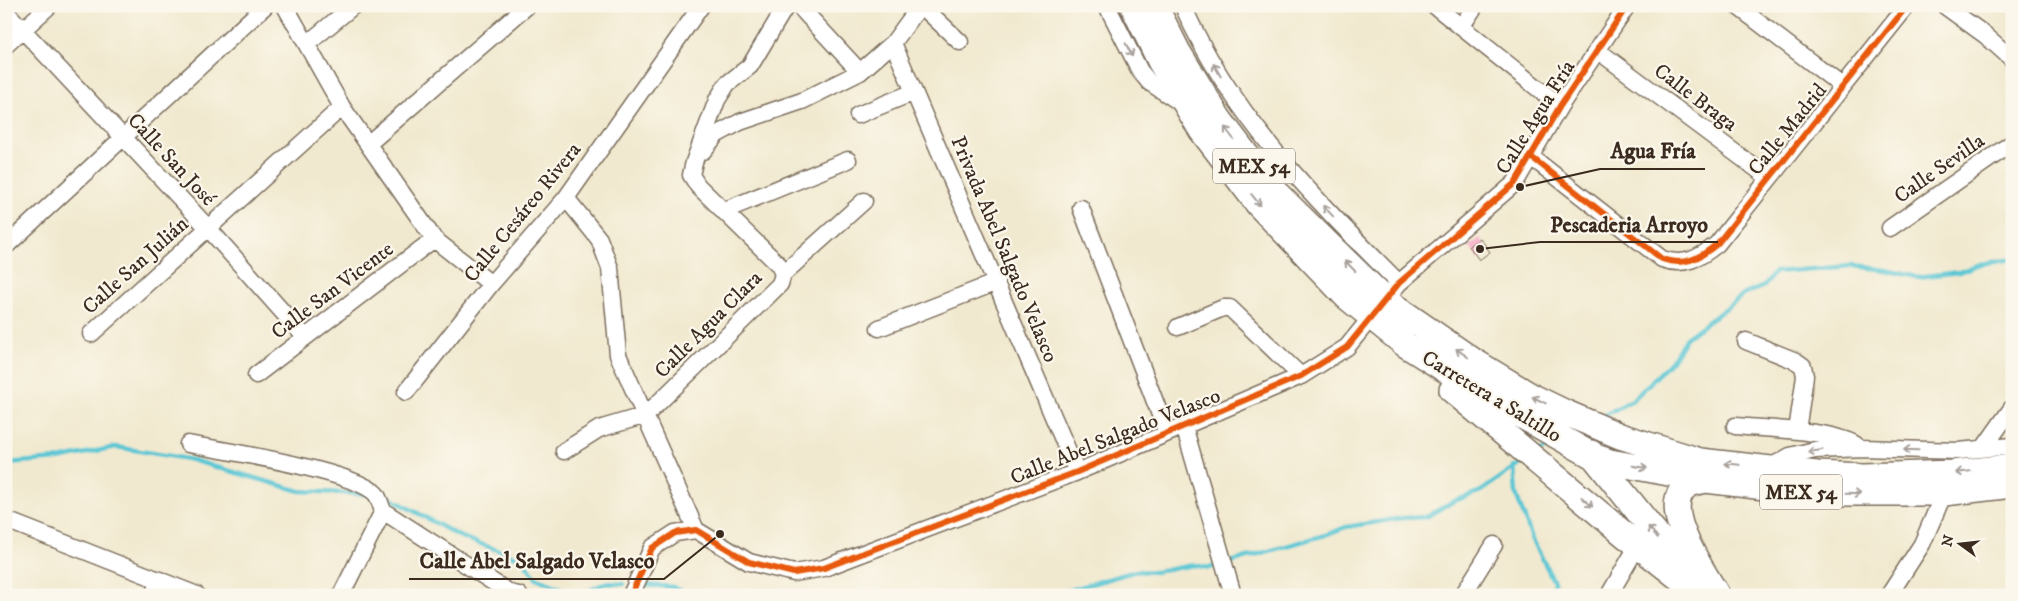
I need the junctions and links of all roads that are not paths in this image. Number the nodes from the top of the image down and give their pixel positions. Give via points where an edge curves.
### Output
1 (49, 6) edge
2 (265, 6) edge
3 (285, 6) edge
4 (353, 6) edge
5 (527, 6) edge
6 (701, 6) edge
7 (786, 6) edge
8 (799, 6) edge
9 (921, 6) edge
10 (1107, 6) edge
11 (1133, 6) edge
12 (1155, 6) edge
13 (1183, 6) edge
14 (1435, 6) edge
15 (1475, 6) edge
16 (1627, 6) edge
17 (1737, 6) edge
18 (1907, 6) edge
19 (1945, 6) edge
20 (6, 12) edge
21 (1461, 27) junction
22 (23, 30) junction
23 (960, 42) dead end
24 (893, 43) junction
25 (307, 44) junction
26 (6, 45) edge
27 (1598, 50) junction
28 (2012, 59) edge
29 (860, 72) junction
30 (1842, 86) junction
31 (914, 92) junction
32 (1560, 106) junction
33 (342, 107) junction
34 (1188, 107) junction
35 (858, 115) dead end
36 (124, 138) junction
37 (2012, 143) edge
38 (368, 144) junction
39 (1530, 156) junction
40 (848, 160) dead end
41 (694, 162) junction
42 (1769, 178) junction
43 (566, 198) junction
44 (864, 201) dead end
45 (1081, 208) dead end
46 (722, 211) junction
47 (208, 228) junction
48 (1890, 228) dead end
49 (434, 239) junction
50 (6, 246) edge
51 (783, 274) junction
52 (996, 282) junction
53 (491, 284) junction
54 (1385, 300) junction
55 (1178, 326) dead end
56 (879, 328) dead end
57 (91, 334) dead end
58 (305, 337) junction
59 (1746, 341) dead end
60 (256, 374) dead end
61 (1301, 376) junction
62 (406, 392) dead end
63 (1492, 398) junction
64 (2012, 408) edge
65 (646, 415) junction
66 (1184, 426) junction
67 (1735, 426) dead end
68 (1797, 431) junction
69 (1167, 433) junction
70 (1588, 443) junction
71 (188, 444) dead end
72 (2012, 446) edge
73 (1863, 448) junction
74 (1983, 449) junction
75 (564, 451) dead end
76 (2012, 467) edge
77 (1769, 468) junction
78 (1077, 472) junction
79 (1706, 480) junction
80 (2012, 485) edge
81 (1944, 493) junction
82 (383, 511) junction
83 (6, 520) edge
84 (696, 530) junction
85 (1494, 544) dead end
86 (1638, 545) junction
87 (156, 588) edge
88 (1233, 592) edge
89 (197, 595) edge
90 (340, 595) edge
91 (519, 595) edge
92 (631, 595) edge
93 (1463, 595) edge
94 (1609, 595) edge
95 (1701, 595) edge
96 (1709, 595) edge
97 (1717, 595) edge
98 (1889, 595) edge

1 - 22 street
2 - 36 street
3 - 25 street
4 - 25 street
5 - 38 street
6 - 43 street, Calle Cesáreo Rivera
7 - 41 street via 750,66 727,84 717,100
8 - 29 street
9 - 23 street
9 - 24 street
10 -> 34 street via 1140,71 1149,82
11 - 34 main road, Carretera a Saltillo / MEX 54 via 1160,61
54 -> 12 main road, Carretera a Saltillo / MEX 54 via 1273,190 1219,119 1178,52
54 -> 13 street via 1325,209 1271,148 1226,85
14 - 21 street
15 - 21 street
16 - 27 street, Calle Agua Fría
17 - 30 street
18 - 30 street, Calle Madrid
19 - 28 street
20 - 22 street, Calle San José
21 - 32 street
22 - 26 street
22 - 36 street, Calle San José
24 - 29 street
24 - 31 street, Privada Abel Salgado Velasco
25 - 33 street
27 - 32 street, Calle Agua Fría
27 - 42 street, Calle Braga
29 - 41 street via 802,101 740,122 716,134
30 - 42 street, Calle Madrid
31 - 35 street
31 - 52 street, Privada Abel Salgado Velasco
32 - 39 street, Calle Agua Fría
33 - 38 street
33 - 47 street, Calle San Julián
34 -> 54 main road, Carretera a Saltillo / MEX 54 via 1258,204 1347,297
36 - 47 street, Calle San José
36 - 50 street
37 - 48 street, Calle Sevilla
38 - 49 street
39 - 42 street, Calle Madrid via 1670,262 1686,262 1705,254 1717,244
39 - 54 street, Calle Agua Fría via 1510,189
40 - 46 street
41 - 46 street via 691,175
43 - 53 street, Calle Cesáreo Rivera
43 - 65 street via 599,239 610,268 618,355
44 - 51 street, Calle Agua Clara
45 - 69 street
46 - 51 street via 779,265
47 - 57 street, Calle San Julián
47 - 58 street, Calle San José
49 - 53 street
49 - 58 street, Calle San Vicente
51 - 65 street, Calle Agua Clara via 780,284
52 - 56 street
52 - 78 street, Privada Abel Salgado Velasco
53 - 62 street, Calle Cesáreo Rivera
54 - 61 street, Calle Abel Salgado Velasco via 1347,347
63 -> 54 main road, Carretera a Saltillo / MEX 54
54 - 63 main road, Carretera a Saltillo / MEX 54 via 1406,344
55 - 61 street via 1230,308
58 - 60 street, Calle San Vicente
59 - 68 street via 1803,366 1805,376
61 - 66 street, Calle Abel Salgado Velasco
63 - 70 main road, Carretera a Saltillo / MEX 54
70 -> 63 main road, Carretera a Saltillo / MEX 54 via 1566,413
63 -> 86 main road via 1550,470
64 - 74 street
65 - 75 street, Calle Agua Clara via 599,429
65 - 84 street
66 - 69 street, Calle Abel Salgado Velasco
66 - 88 street
67 - 68 street
68 - 73 street via 1848,440
69 - 78 street, Calle Abel Salgado Velasco
77 -> 70 main road, Carretera a Saltillo / MEX 54 via 1700,461 1620,436
70 -> 79 main road, Carretera a Saltillo / MEX 54 via 1610,462
96 -> 70 main road via 1677,560
71 - 82 street via 323,472 359,483 376,494
72 - 74 street
74 -> 73 street
73 -> 77 street via 1815,450 1790,456
76 -> 77 main road, Carretera a Saltillo / MEX 54 via 1862,476
78 - 84 street, Calle Abel Salgado Velasco via 824,568 794,573 749,562
79 -> 81 main road, Carretera a Saltillo / MEX 54 via 1815,493
79 - 97 main road via 1684,489 1677,515 1680,529
80 - 81 main road, Carretera a Saltillo / MEX 54
81 - 98 street via 1922,544
82 - 90 street
82 - 91 street via 510,593
83 - 87 street
84 - 92 street via 675,533 652,548
85 - 93 street
86 - 94 street
86 - 95 main road
87 - 89 street

